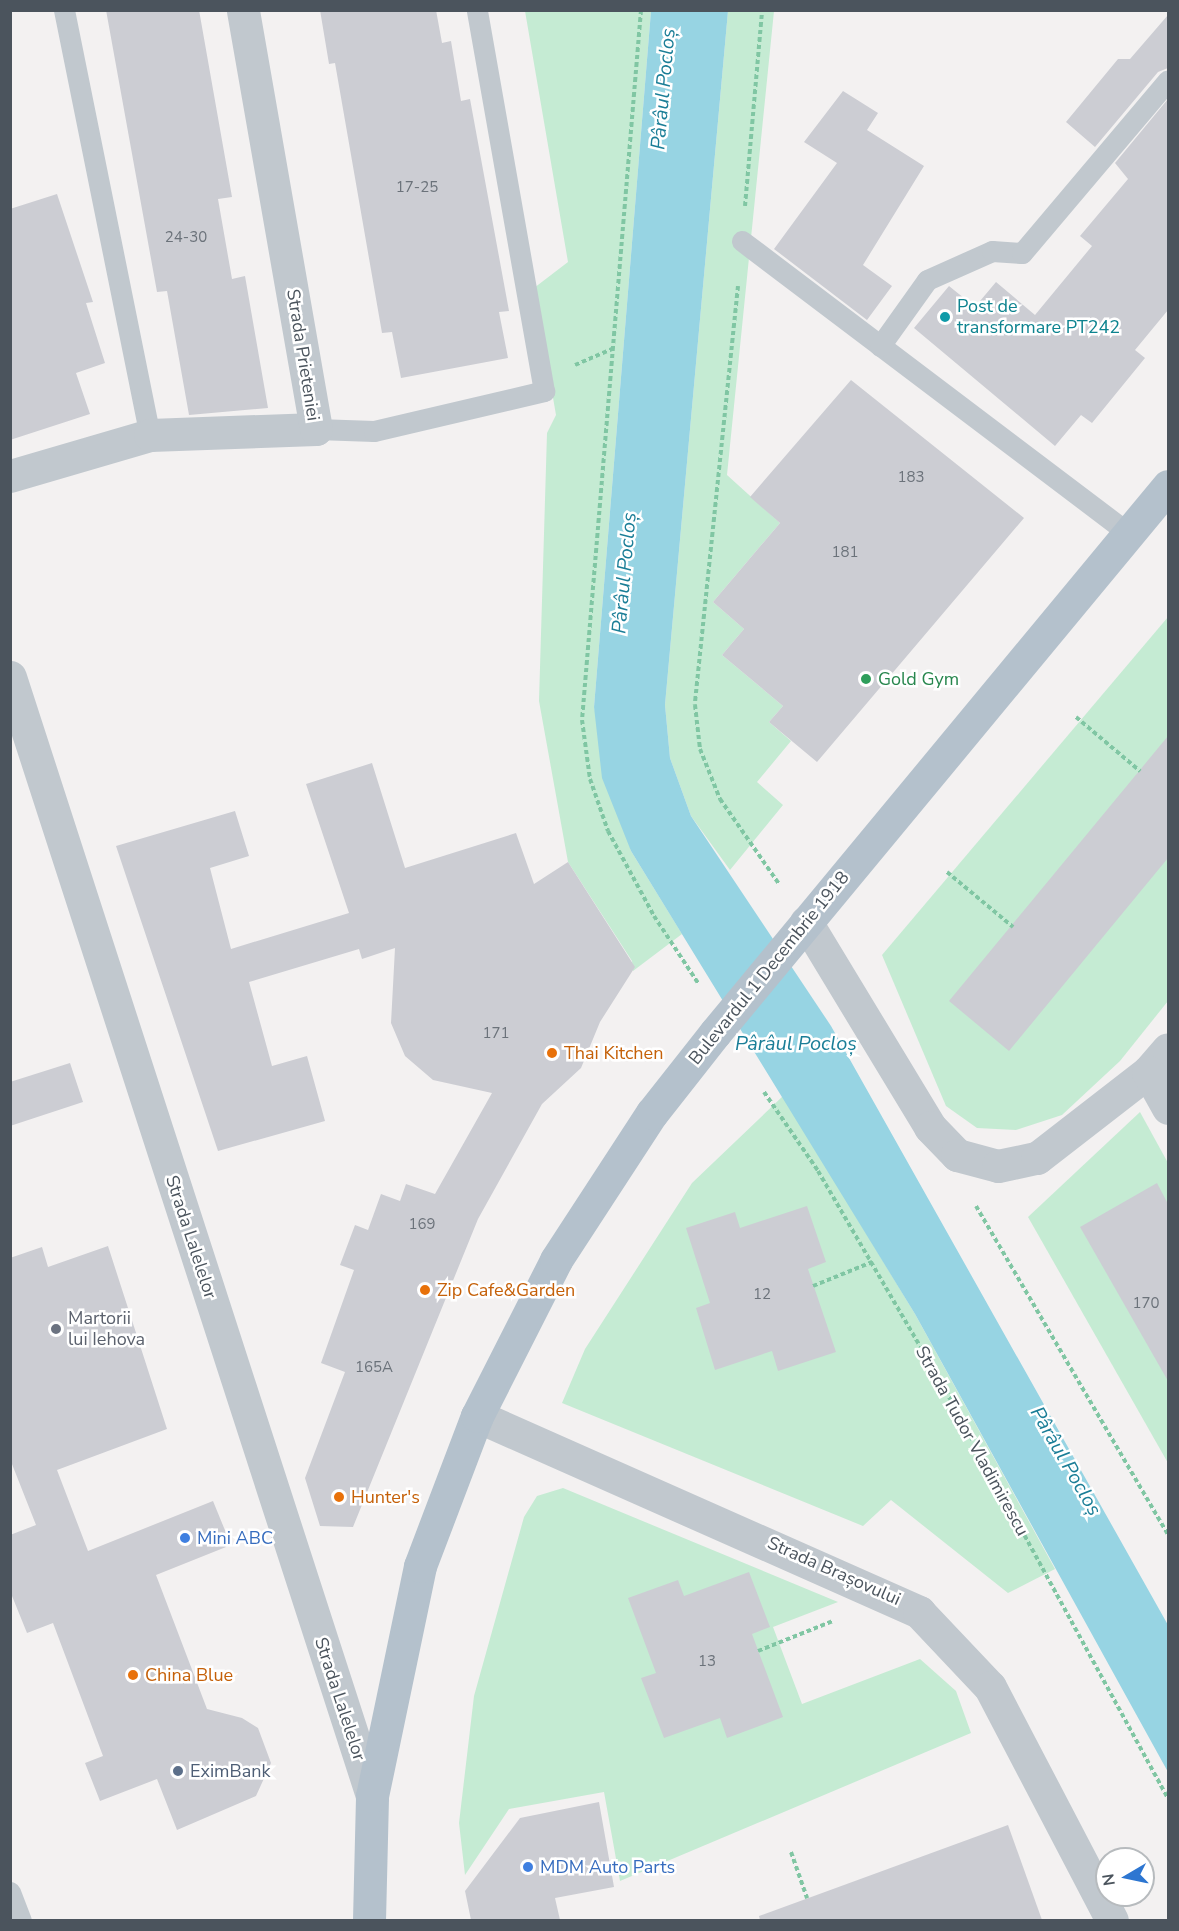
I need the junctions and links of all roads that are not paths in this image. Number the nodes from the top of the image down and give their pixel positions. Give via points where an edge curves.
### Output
1 (64, 10) edge
2 (243, 10) edge
3 (477, 10) edge
4 (1168, 80) edge
5 (741, 241) road end
6 (880, 346) junction
7 (316, 429) junction
8 (150, 435) junction
9 (10, 476) edge
10 (1168, 486) edge
11 (1129, 534) junction
12 (10, 677) edge
13 (806, 922) junction
14 (1158, 1060) edge
15 (1168, 1108) edge
16 (477, 1416) junction
17 (372, 1796) junction
18 (10, 1892) edge
19 (21, 1920) edge
20 (369, 1920) edge
21 (1112, 1920) edge

1 - 8 lane
2 - 7 street, Strada Prieteniei
3 - 7 lane via 544,391 374,431
4 - 6 lane via 1022,253 992,251 927,280
5 - 6 lane
6 - 11 lane
7 - 8 street, Strada Prieteniei
8 - 9 street, Strada Prieteniei
10 - 11 main road, Bulevardul 1 Decembrie 1918
11 - 13 main road, Bulevardul 1 Decembrie 1918
12 - 17 street, Strada Lalelelor
13 - 14 street via 924,1118 957,1155 998,1166 1037,1158
13 - 16 main road, Bulevardul 1 Decembrie 1918 via 652,1113 556,1260
14 - 15 street
16 - 17 main road, Bulevardul 1 Decembrie 1918 via 420,1566
16 - 21 street, Strada Brașovului via 894,1596 919,1612 990,1687
17 - 20 main road, Bulevardul 1 Decembrie 1918
18 - 19 lane

